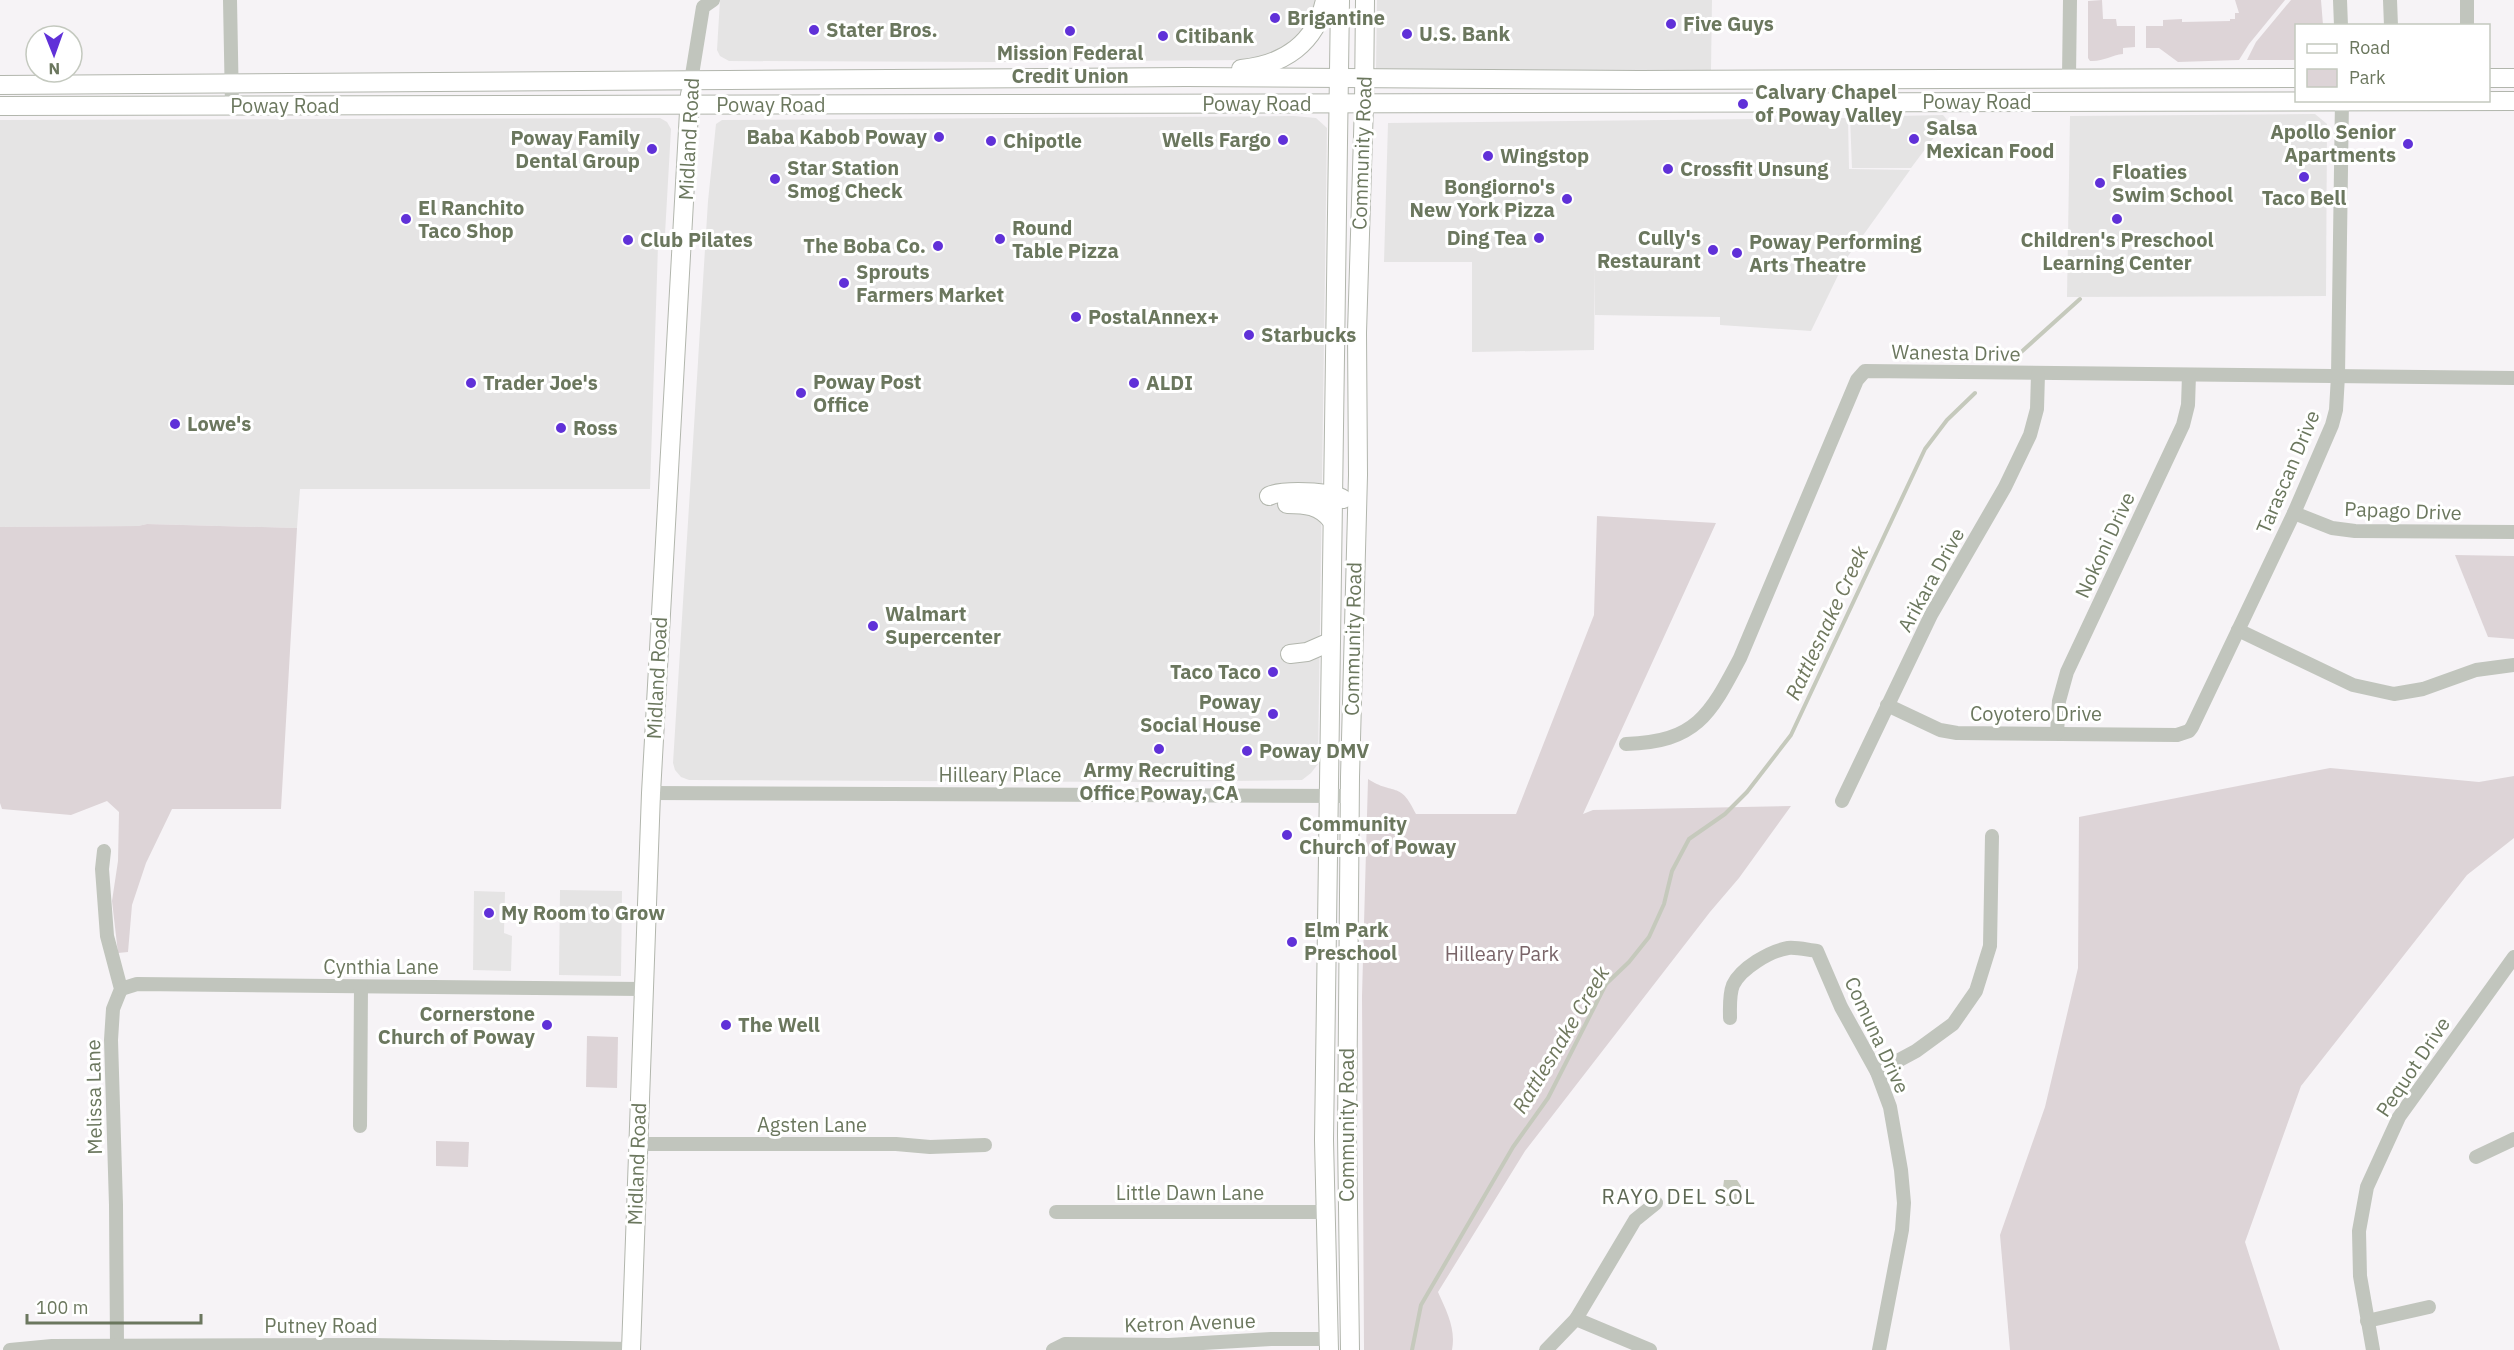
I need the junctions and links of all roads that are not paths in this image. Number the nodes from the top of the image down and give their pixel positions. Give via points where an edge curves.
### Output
1 (230, 0) edge
2 (1325, 0) edge
3 (1340, 0) edge
4 (1365, 0) edge
5 (2070, 0) edge
6 (2340, 0) edge
7 (2390, 0) edge
8 (2467, 0) edge
9 (704, 2) edge
10 (2341, 24) edge
11 (2391, 24) edge
12 (2467, 24) edge
13 (1156, 77) junction
14 (1186, 77) junction
15 (2069, 77) junction
16 (1032, 78) junction
17 (1340, 78) junction
18 (1365, 78) junction
19 (2025, 78) junction
20 (2295, 78) edge
21 (2490, 78) edge
22 (2514, 78) edge
23 (1675, 79) junction
24 (1794, 79) junction
25 (1905, 79) junction
26 (2251, 79) junction
27 (606, 81) junction
28 (692, 81) junction
29 (510, 82) junction
30 (0, 85) edge
31 (232, 85) junction
32 (70, 86) junction
33 (0, 93) edge
34 (2295, 101) edge
35 (2490, 101) edge
36 (2514, 101) edge
37 (1798, 102) junction
38 (1956, 102) junction
39 (1988, 102) junction
40 (2178, 102) junction
41 (2342, 102) edge
42 (1340, 103) junction
43 (1364, 103) junction
44 (1556, 103) junction
45 (1694, 103) junction
46 (690, 104) junction
47 (1029, 104) junction
48 (404, 105) junction
49 (502, 105) junction
50 (911, 105) junction
51 (0, 106) edge
52 (232, 106) junction
53 (1335, 300) junction
54 (1334, 369) junction
55 (2038, 374) junction
56 (2189, 375) junction
57 (2338, 376) junction
58 (2514, 378) edge
59 (1357, 384) junction
60 (1357, 457) junction
61 (1332, 494) junction
62 (2294, 513) junction
63 (1332, 521) junction
64 (2514, 532) edge
65 (2238, 630) junction
66 (1330, 642) junction
67 (1353, 643) junction
68 (1290, 654) dead end
69 (2514, 665) edge
70 (1887, 705) junction
71 (2189, 731) joint
72 (2057, 733) junction
73 (1626, 744) dead end
74 (651, 793) junction
75 (1328, 796) junction
76 (1350, 796) junction
77 (1842, 801) dead end
78 (1992, 836) dead end
79 (104, 851) dead end
80 (2514, 957) edge
81 (361, 987) junction
82 (121, 989) junction
83 (642, 989) junction
84 (1730, 1018) dead end
85 (1877, 1072) junction
86 (360, 1126) dead end
87 (2514, 1139) edge
88 (1324, 1140) junction
89 (638, 1144) junction
90 (985, 1145) dead end
91 (2476, 1157) dead end
92 (1656, 1203) dead end
93 (1347, 1211) junction
94 (1056, 1212) dead end
95 (1324, 1212) junction
96 (1348, 1301) junction
97 (2429, 1307) dead end
98 (1576, 1319) junction
99 (2367, 1321) junction
100 (117, 1346) junction
101 (1332, 1346) edge
102 (1188, 1347) edge
103 (1053, 1349) edge
104 (10, 1350) edge
105 (631, 1350) edge
106 (1350, 1350) edge
107 (1546, 1350) edge
108 (1650, 1350) edge
109 (1879, 1350) edge
110 (2373, 1350) edge

1 - 31 street
2 - 14 main road via 1314,31 1287,57 1255,68
3 - 17 main road, Community Road
4 - 18 main road, Community Road
5 - 15 street
6 - 10 street
7 - 11 street
8 - 12 street
9 - 28 street, Midland Road
13 - 14 main road, Poway Road
13 - 16 main road, Poway Road
13 - 47 main road via 1108,86 1043,88
14 - 17 main road, Poway Road
15 - 19 main road, Poway Road
15 - 26 main road, Poway Road
15 - 39 main road via 2069,85 2061,91 2013,92
16 - 28 main road, Poway Road
16 - 50 main road via 1010,93 941,96
17 - 18 main road, Poway Road
17 - 42 main road, Community Road
18 - 23 main road, Poway Road
18 - 43 main road, Community Road
19 - 25 main road, Poway Road
19 - 38 main road via 1995,88 1962,90
20 - 26 main road, Poway Road
21 - 22 main road
23 - 24 main road, Poway Road
23 - 44 main road via 1638,90 1572,90 1564,92
24 - 25 main road, Poway Road
24 - 45 main road via 1786,92 1719,93
25 - 37 main road via 1878,89 1806,90 1799,94
26 - 40 main road via 2223,88 2184,89 2178,94
27 - 28 main road, Poway Road
27 - 29 main road, Poway Road
27 - 49 main road via 575,92 512,92
28 - 46 main road, Midland Road
29 - 31 main road, Poway Road
29 - 48 main road via 497,95 437,96
30 - 32 main road, Poway Road
31 - 32 main road, Poway Road
31 - 52 street
32 - 33 main road via 45,92
34 - 40 main road, Poway Road
35 - 36 main road, Poway Road
37 - 38 main road, Poway Road
37 - 45 main road, Poway Road
38 - 39 main road, Poway Road
39 - 40 main road, Poway Road
41 - 57 street, Tarascan Drive
42 - 43 main road, Poway Road
42 - 47 main road, Poway Road
42 - 53 main road, Community Road
43 - 44 main road, Poway Road
43 - 59 main road, Community Road
44 - 45 main road, Poway Road
46 - 49 main road, Poway Road
46 - 50 main road, Poway Road
46 - 74 main road, Midland Road
47 - 50 main road, Poway Road
48 - 49 main road, Poway Road
48 - 52 main road, Poway Road
51 - 52 main road, Poway Road
53 - 54 main road, Community Road
53 - 59 main road via 1346,303 1350,363
54 - 60 main road via 1342,400 1344,451 1349,457
54 - 61 main road, Community Road
55 - 56 street, Wanesta Drive
55 - 70 street, Arikara Drive via 2037,409 2030,435
55 - 73 street, Wanesta Drive via 1865,371 1860,375 1740,658 1724,687 1706,715 1682,734 1652,743
56 - 57 street, Wanesta Drive
56 - 72 street, Nokoni Drive via 2183,425 2067,672 2059,701
57 - 58 street, Wanesta Drive
57 - 62 street, Tarascan Drive via 2335,418
59 - 60 main road, Community Road
60 - 67 main road, Community Road
61 - 63 main road, Community Road
61 - 63 main road via 1269,496 1283,504 1318,508
61 - 67 main road via 1345,502 1345,591
62 - 64 street, Papago Drive via 2332,528 2355,531
62 - 65 street, Tarascan Drive
63 - 66 main road, Community Road
65 - 69 street via 2353,685 2394,694 2423,689 2476,670
65 - 71 street, Tarascan Drive
66 - 68 main road
66 - 75 main road, Community Road
67 - 76 main road, Community Road
70 - 72 street, Coyotero Drive via 1952,732
70 - 77 street, Arikara Drive
71 - 72 street, Coyotero Drive via 2177,735
74 - 75 street, Hilleary Place
74 - 83 main road, Midland Road
75 - 76 street, Hilleary Place
75 - 88 main road, Community Road
76 - 93 main road, Community Road
78 - 85 street via 1990,946 1976,992 1953,1024 1916,1051
79 - 82 street via 107,936
80 - 99 street, Pequot Drive via 2399,1117 2367,1186 2359,1231
81 - 82 street, Cynthia Lane via 137,984
81 - 83 street, Cynthia Lane
81 - 86 street
82 - 100 street, Melissa Lane via 113,1009 111,1040
83 - 89 main road, Midland Road
84 - 85 street, Comuna Drive via 1733,985 1742,974 1763,958 1789,948 1817,951 1841,1007
85 - 109 street, Comuna Drive via 1890,1107 1904,1203
87 - 91 street
88 - 93 main road via 1337,1143 1339,1196
88 - 95 main road, Community Road
89 - 90 street, Agsten Lane
89 - 105 main road, Midland Road
92 - 98 street via 1635,1220
93 - 96 main road, Community Road
94 - 95 street, Little Dawn Lane
95 - 96 main road via 1336,1216 1338,1274
95 - 101 main road, Community Road
96 - 106 main road, Community Road
97 - 99 street
98 - 107 street
98 - 108 street
99 - 110 street, Pequot Drive
100 - 104 street, Putney Road
100 - 105 street, Putney Road
101 - 102 street, Ketron Avenue via 1271,1340
102 - 103 street, Ketron Avenue via 1065,1344

